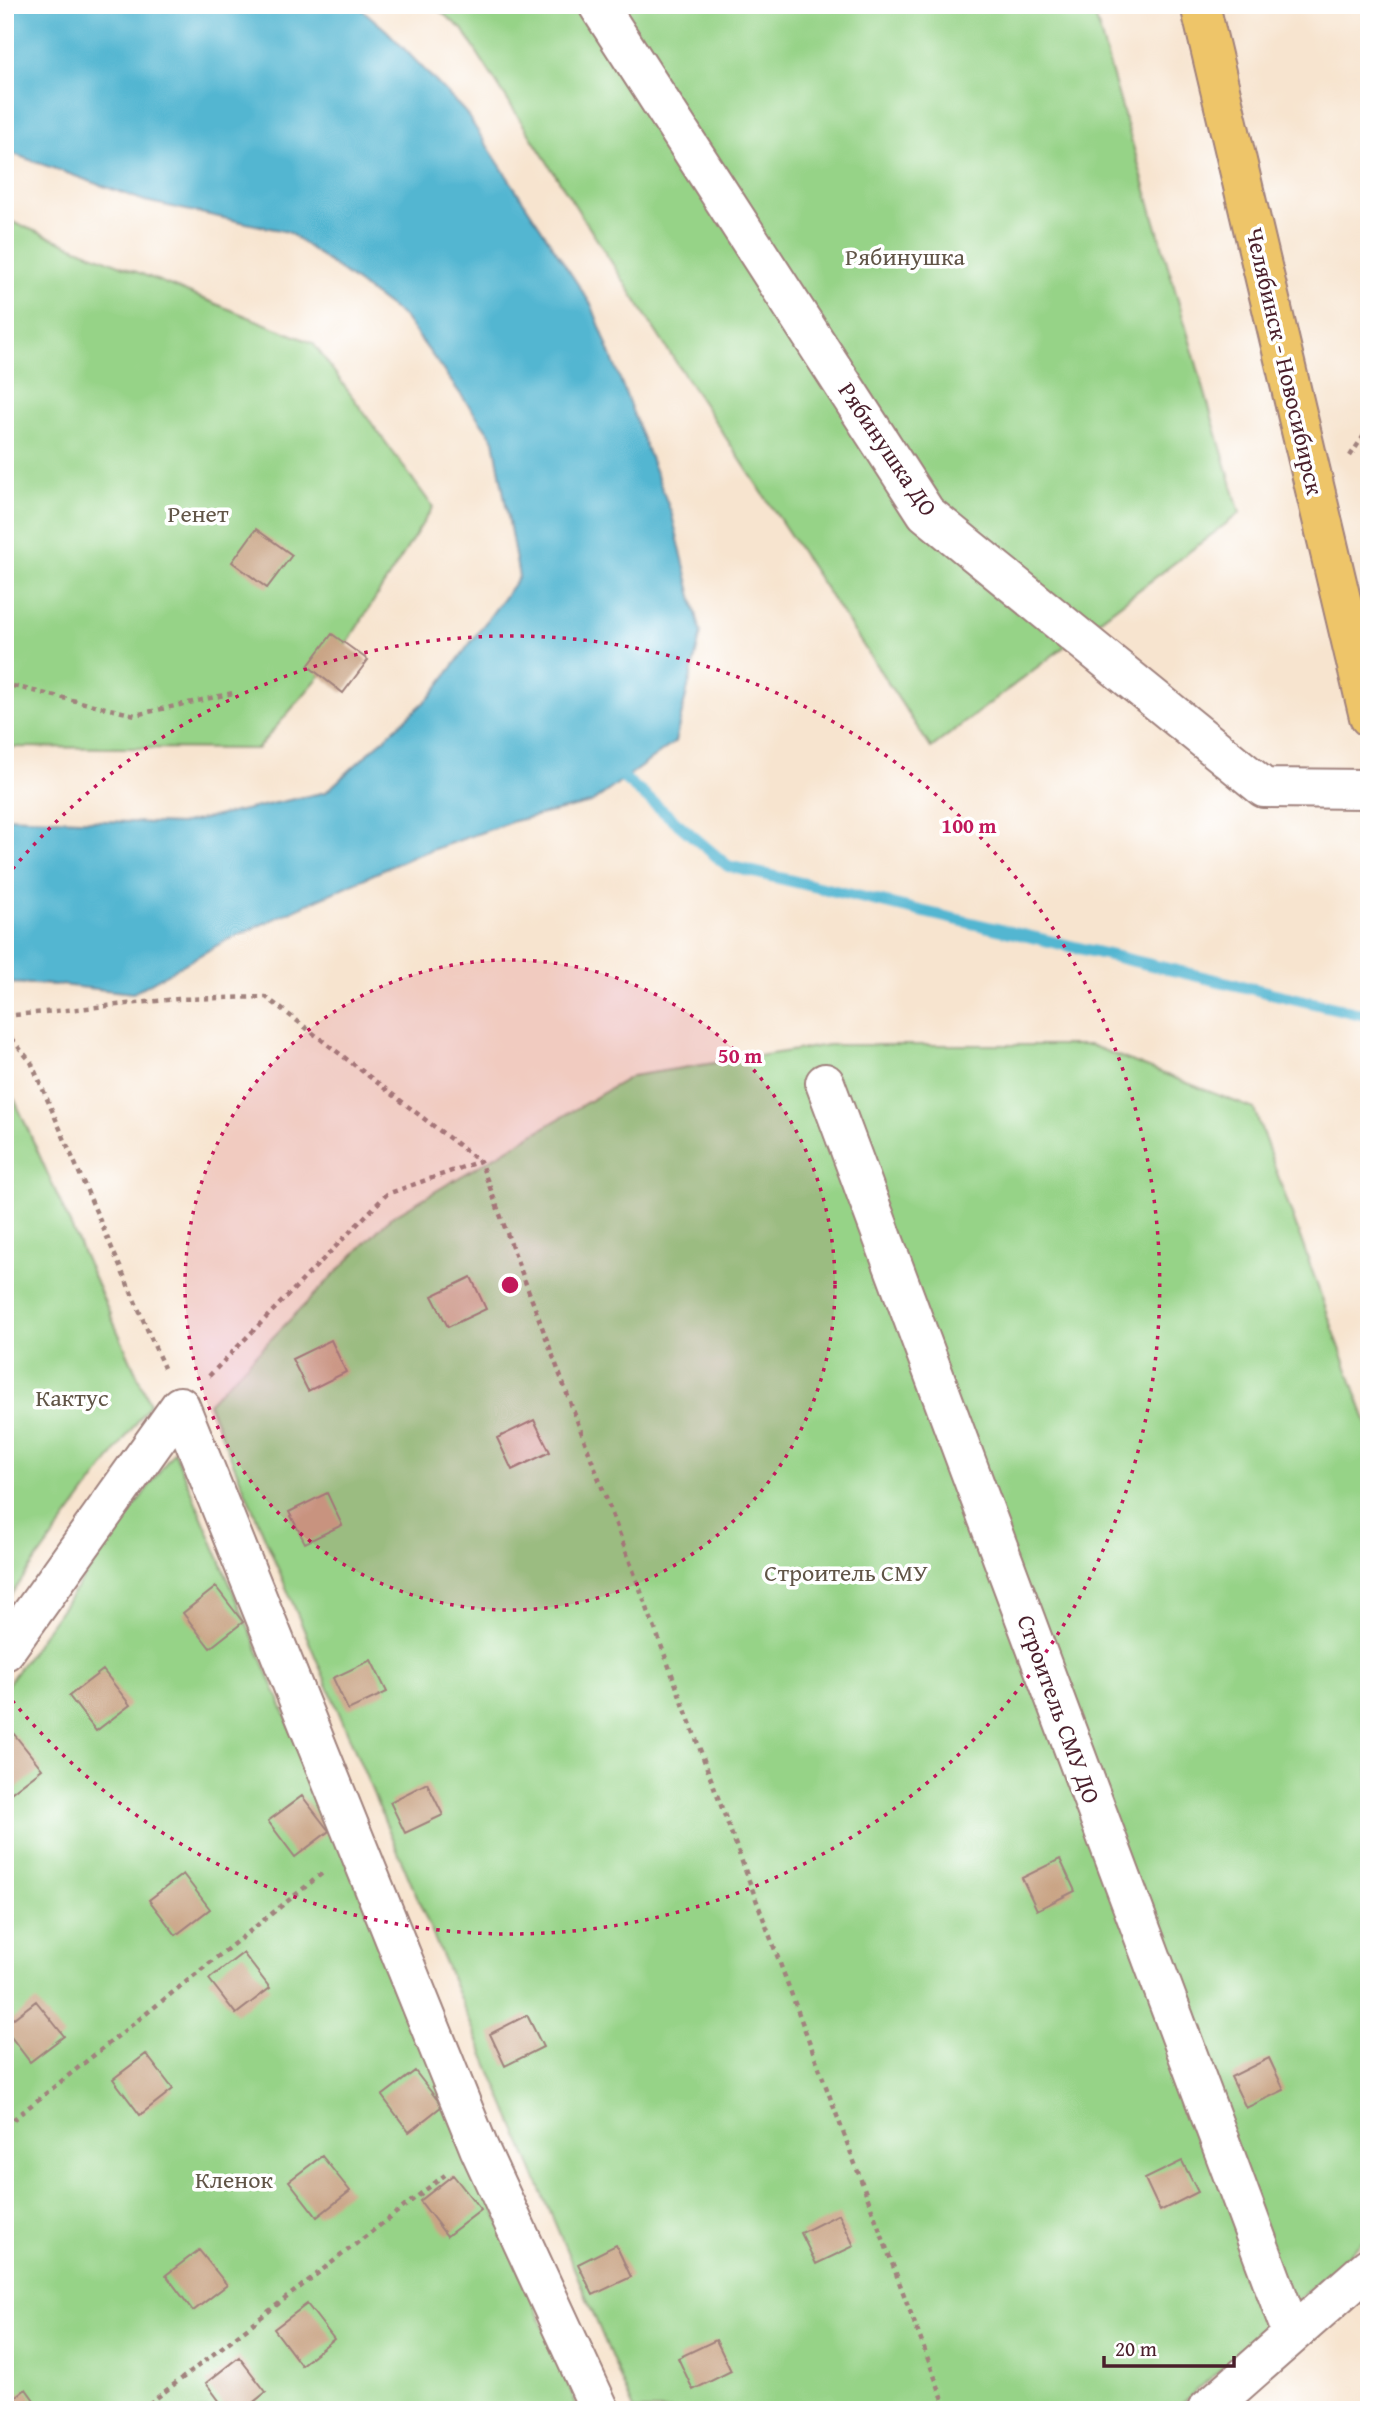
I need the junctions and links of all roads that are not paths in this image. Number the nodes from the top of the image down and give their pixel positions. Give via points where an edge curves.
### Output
1 (598, 5) edge
2 (1200, 5) edge
3 (1369, 717) edge
4 (1369, 789) edge
5 (825, 1083) dead end
6 (6, 1650) edge
7 (1369, 2267) edge
8 (1292, 2334) junction
9 (600, 2410) edge
10 (1207, 2410) edge

1 - 4 street, Рябинушка ДО via 926,513 1264,788
2 - 3 highway, Челябинск - Новосибирск
5 - 8 street, Строитель СМУ ДО
6 - 9 street via 180,1406 479,2148
7 - 8 street
8 - 10 street

